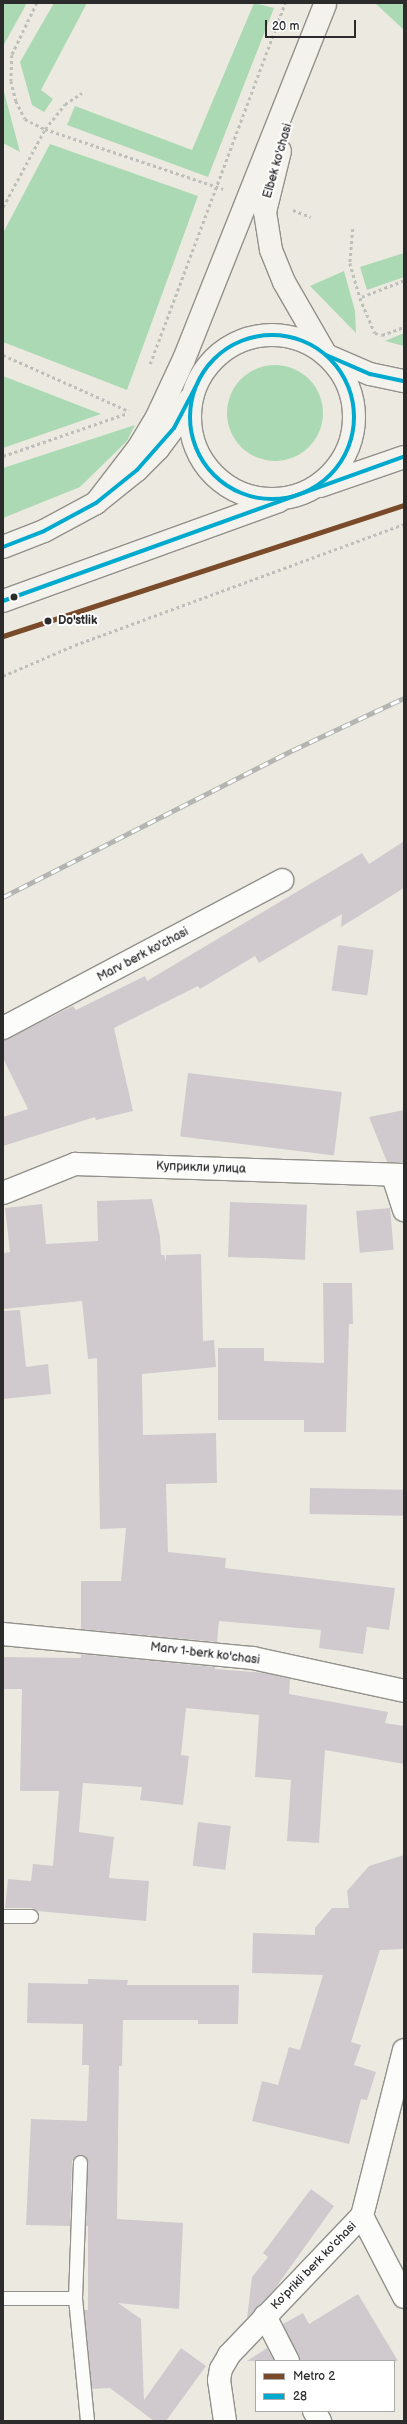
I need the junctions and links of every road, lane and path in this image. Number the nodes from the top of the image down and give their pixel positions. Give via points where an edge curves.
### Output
1 (37, 3) edge
2 (285, 3) edge
3 (326, 4) edge
4 (82, 93) dead end
5 (45, 129) junction
6 (217, 187) junction
7 (248, 196) junction
8 (3, 207) edge
9 (353, 229) dead end
10 (404, 281) edge
11 (209, 295) junction
12 (360, 298) junction
13 (404, 327) edge
14 (3, 355) edge
15 (326, 355) junction
16 (148, 368) dead end
17 (404, 380) edge
18 (196, 386) junction
19 (134, 405) dead end
20 (131, 412) junction
21 (3, 456) edge
22 (404, 457) edge
23 (297, 495) junction
24 (96, 503) junction
25 (404, 524) edge
26 (3, 547) edge
27 (3, 601) edge
28 (3, 676) edge
29 (282, 880) dead end
30 (3, 1028) edge
31 (399, 1176) edge
32 (3, 1193) edge
33 (404, 1210) edge
34 (3, 1634) edge
35 (404, 1691) edge
36 (3, 1916) edge
37 (31, 1916) dead end
38 (404, 2050) edge
39 (80, 2162) dead end
40 (362, 2216) junction
41 (404, 2297) edge
42 (3, 2298) edge
43 (75, 2298) junction
44 (265, 2316) junction
45 (287, 2360) edge
46 (315, 2412) edge
47 (87, 2421) edge
48 (225, 2421) edge
49 (320, 2421) edge

1 - 5 path via 12,55 11,82 25,119
2 - 6 path
3 - 7 main road, Elbek ko'chasi
3 - 15 main road, Elbek ko'chasi via 270,184 265,212 271,250 284,282
4 - 5 path via 65,104
5 - 6 path
5 - 8 path
6 - 7 path
6 - 16 path
7 - 11 main road, Elbek ko'chasi
9 - 12 path via 350,263
10 - 12 path
11 - 18 main road, Elbek ko'chasi
11 - 24 main road, Elbek ko'chasi via 184,360 156,419 139,447
12 - 13 path via 375,333 382,335
14 - 20 path
15 - 17 main road via 370,374
15 - 18 main road via 292,337 253,337 240,341 219,355 202,374
15 - 23 main road via 342,374 351,396 354,408 352,433 336,466 319,484
18 - 23 main road via 192,400 191,428 196,448 207,467 222,482 241,493 268,499
18 - 24 main road, Elbek ko'chasi via 174,428 158,449 137,470
19 - 20 path
20 - 21 path
22 - 23 main road
23 - 27 main road
24 - 26 main road, Elbek ko'chasi via 44,531
25 - 28 path via 75,645
29 - 30 street, Marv berk ko'chasi
31 - 32 street, Куприкли улица via 75,1164
31 - 33 street
34 - 35 street, Marv 1-berk ko'chasi via 253,1658
36 - 37 lane
38 - 40 street, Ko'prikli berk ko'chasi
39 - 43 lane
40 - 41 street
40 - 44 street, Ko'prikli berk ko'chasi
42 - 43 lane
43 - 47 lane
44 - 45 street
44 - 48 street, Ko'prikli berk ko'chasi via 229,2355 221,2370 219,2380
46 - 49 street

